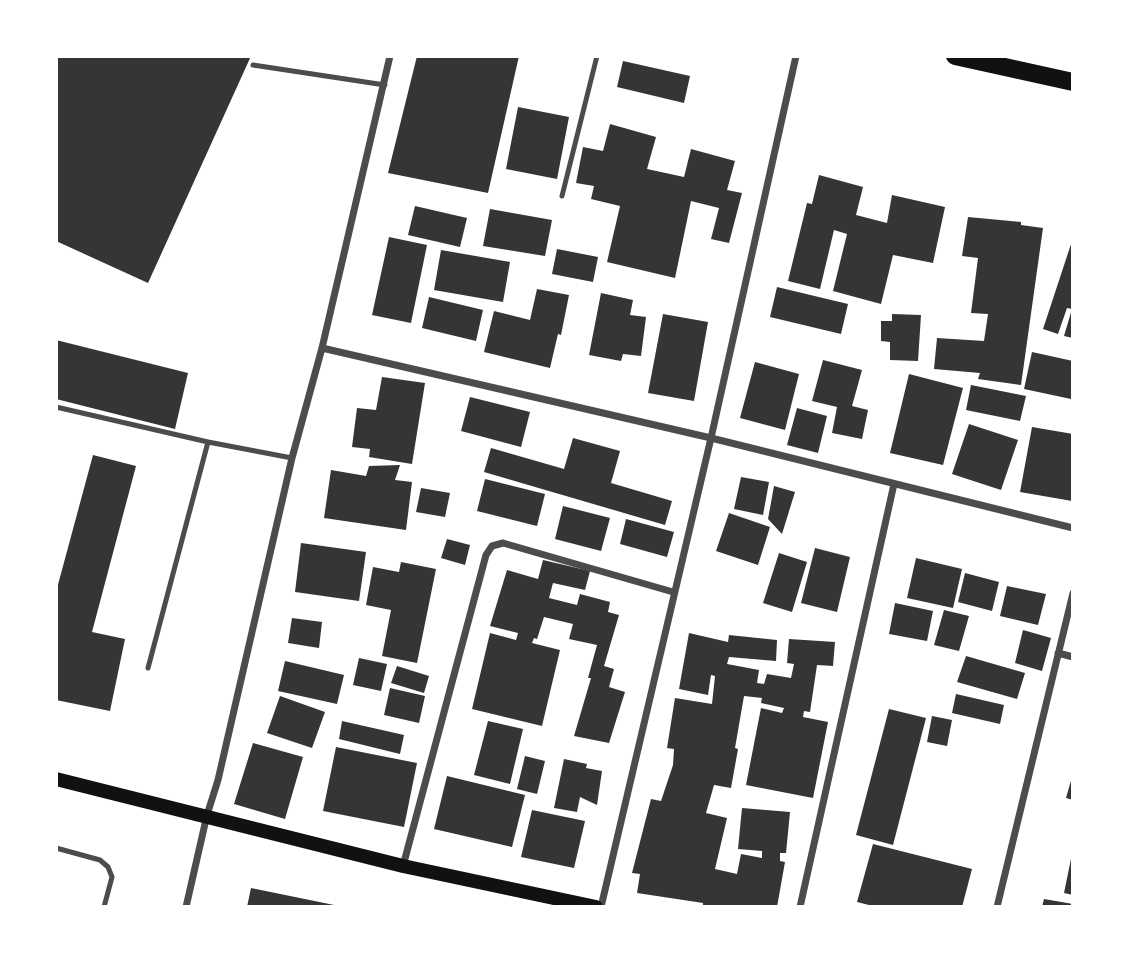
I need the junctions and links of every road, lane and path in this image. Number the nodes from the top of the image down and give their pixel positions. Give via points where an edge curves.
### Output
1 (390, 56) edge
2 (597, 56) edge
3 (796, 56) edge
4 (955, 56) edge
5 (253, 65) dead end
6 (1073, 82) edge
7 (385, 85) junction
8 (562, 196) dead end
9 (322, 348) junction
10 (56, 407) edge
11 (711, 438) junction
12 (208, 442) junction
13 (292, 458) junction
14 (894, 484) junction
15 (1073, 528) edge
16 (673, 592) junction
17 (1073, 593) edge
18 (1058, 653) junction
19 (1073, 657) edge
20 (148, 668) dead end
21 (56, 779) edge
22 (207, 815) junction
23 (56, 848) edge
24 (402, 866) junction
25 (104, 907) edge
26 (186, 907) edge
27 (599, 907) edge
28 (800, 907) edge
29 (997, 907) edge

1 - 7 street
2 - 8 lane
3 - 11 street
4 - 6 main road
5 - 7 lane
7 - 9 street
9 - 11 street
9 - 13 street
10 - 12 lane
11 - 14 street
11 - 16 street
12 - 13 lane
12 - 20 lane
13 - 22 street
14 - 15 street
14 - 28 street
16 - 24 street via 503,543 492,546
16 - 27 street
17 - 18 street
18 - 19 street
18 - 29 street
21 - 22 main road
22 - 24 main road
22 - 26 street
23 - 25 lane via 100,860 108,867 112,877
24 - 27 main road

